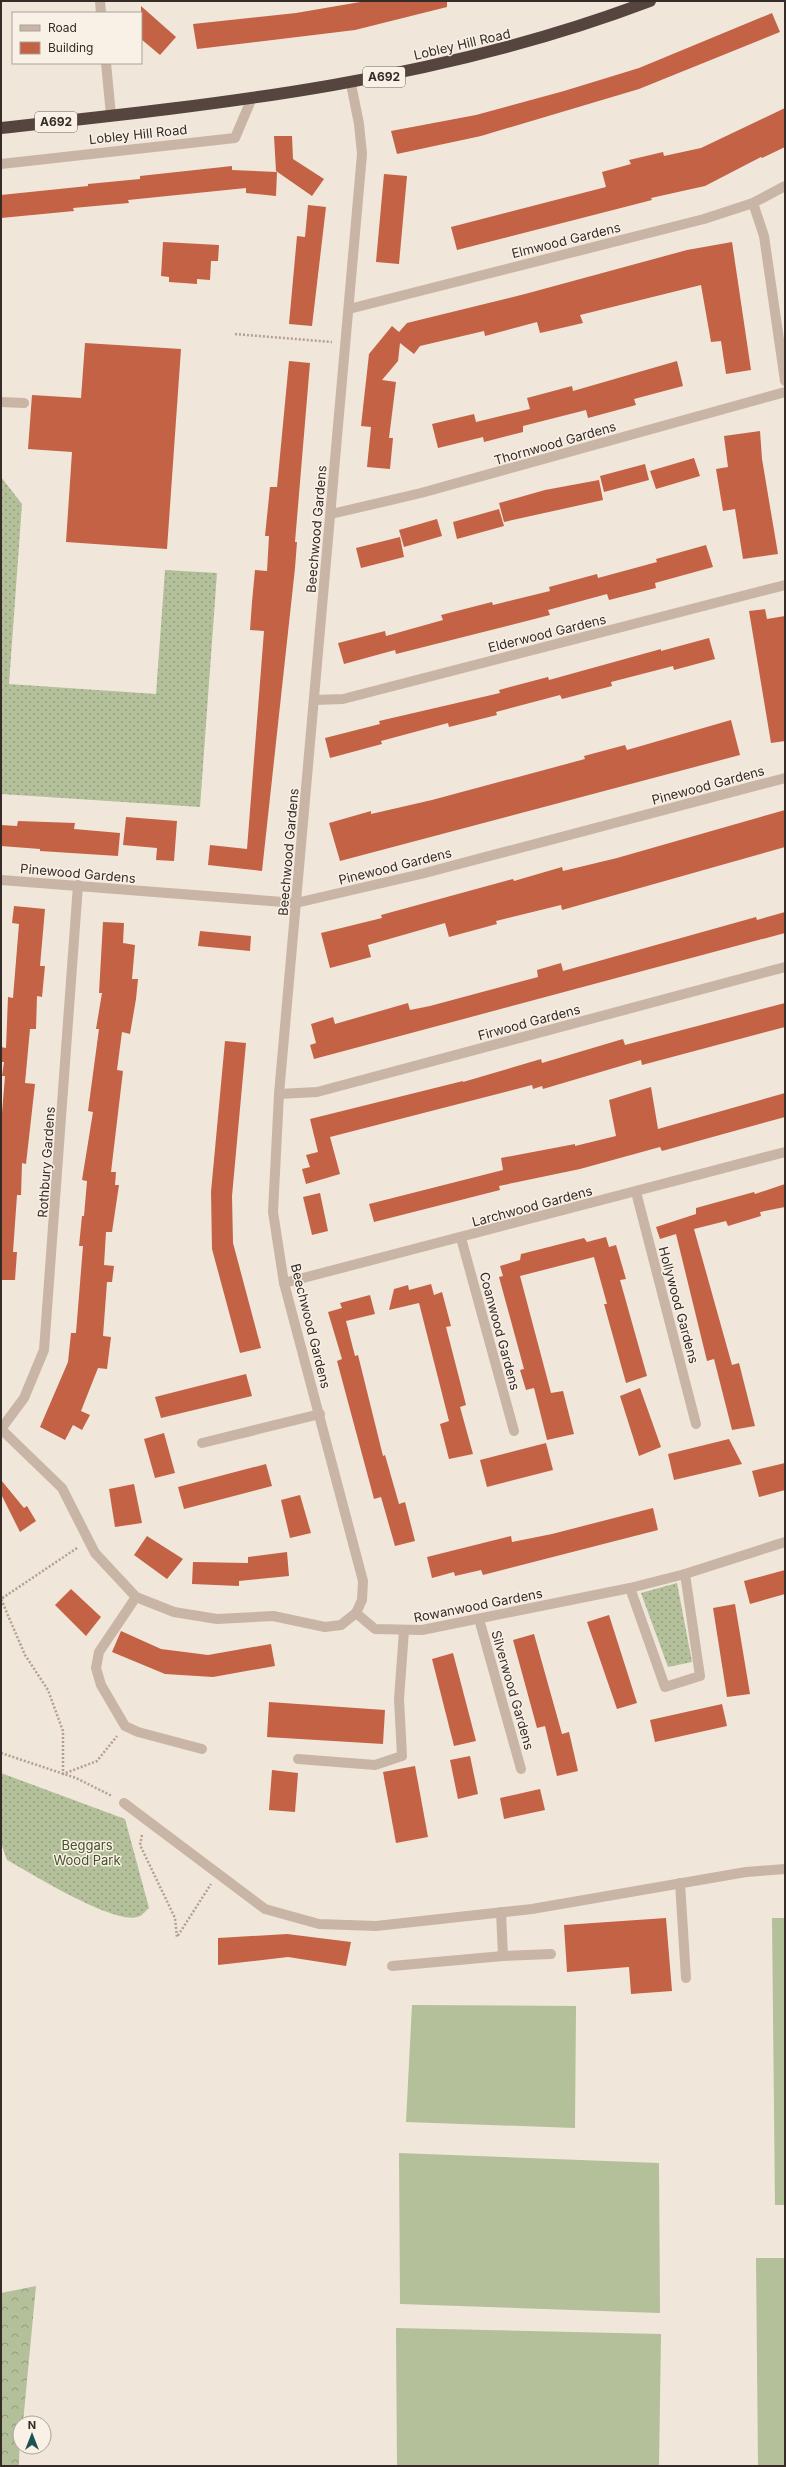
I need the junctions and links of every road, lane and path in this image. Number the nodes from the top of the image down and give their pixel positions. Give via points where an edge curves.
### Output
1 (100, 1) edge
2 (650, 1) edge
3 (101, 12) edge
4 (106, 64) edge
5 (351, 84) junction
6 (252, 98) junction
7 (111, 115) junction
8 (1, 128) edge
9 (1, 164) edge
10 (785, 186) edge
11 (753, 203) junction
12 (349, 309) junction
13 (235, 334) dead end
14 (346, 344) junction
15 (785, 381) edge
16 (785, 392) edge
17 (1, 402) edge
18 (24, 403) dead end
19 (331, 514) junction
20 (785, 585) edge
21 (315, 700) junction
22 (785, 778) edge
23 (1, 880) edge
24 (78, 885) junction
25 (296, 903) junction
26 (785, 967) edge
27 (279, 1094) junction
28 (785, 1152) edge
29 (636, 1192) junction
30 (461, 1238) junction
31 (284, 1283) junction
32 (320, 1414) junction
33 (696, 1424) dead end
34 (1, 1429) edge
35 (514, 1431) dead end
36 (202, 1443) dead end
37 (785, 1542) edge
38 (74, 1551) dead end
39 (685, 1574) junction
40 (630, 1588) junction
41 (136, 1598) junction
42 (1, 1599) edge
43 (356, 1613) junction
44 (479, 1619) junction
45 (404, 1631) junction
46 (125, 1726) junction
47 (202, 1749) dead end
48 (1, 1753) edge
49 (298, 1759) dead end
50 (521, 1769) dead end
51 (63, 1774) junction
52 (124, 1803) joint
53 (146, 1819) junction
54 (785, 1870) edge
55 (218, 1873) junction
56 (680, 1883) junction
57 (501, 1912) junction
58 (551, 1954) dead end
59 (504, 1956) junction
60 (392, 1966) dead end
61 (686, 1978) dead end

1 - 3 street
2 - 5 highway, Lobley Hill Road / A692 via 520,45
4 - 7 street
5 - 6 highway, Lobley Hill Road / A692
5 - 12 street, Beechwood Gardens via 362,154
6 - 7 highway, Lobley Hill Road / A692
6 - 9 street, Lobley Hill Road via 234,138
7 - 8 highway, Lobley Hill Road / A692
10 - 11 street, Elmwood Gardens
11 - 12 street, Elmwood Gardens via 704,219
11 - 15 street via 764,236
12 - 14 street, Beechwood Gardens
13 - 14 path
14 - 19 street, Beechwood Gardens
16 - 19 street, Thornwood Gardens via 421,494
17 - 18 street
19 - 21 street, Beechwood Gardens
20 - 21 street, Elderwood Gardens via 343,698
21 - 25 street, Beechwood Gardens
22 - 25 street, Pinewood Gardens via 421,874
23 - 24 street, Pinewood Gardens
24 - 25 street, Pinewood Gardens
24 - 34 street, Rothbury Gardens via 44,1350 24,1398
25 - 27 street, Beechwood Gardens
26 - 27 street, Firwood Gardens via 317,1092
27 - 31 street, Beechwood Gardens via 274,1212
28 - 29 street, Larchwood Gardens
29 - 30 street, Larchwood Gardens
29 - 33 street, Hollywood Gardens
30 - 31 street, Larchwood Gardens
30 - 35 street, Coanwood Gardens
31 - 32 street, Beechwood Gardens
32 - 36 street
32 - 43 street, Beechwood Gardens via 363,1581 362,1600
34 - 41 street via 62,1488 96,1554
37 - 39 street, Rowanwood Gardens
38 - 42 path
39 - 40 street, Rowanwood Gardens
39 - 40 street via 700,1676 665,1688
40 - 44 street, Rowanwood Gardens
41 - 43 street via 174,1612 217,1619 274,1616 324,1627 341,1624
41 - 46 street via 99,1652 96,1668 101,1685
42 - 51 path via 25,1655 48,1690 63,1732
43 - 45 street, Rowanwood Gardens via 375,1629
44 - 45 street, Rowanwood Gardens
44 - 50 street, Silverwood Gardens
45 - 49 street via 399,1699 402,1756 375,1766
46 - 47 street via 138,1732
46 - 51 path via 97,1761
48 - 51 path
51 - 52 path
52 - 53 street
53 - 55 street
53 - 55 path via 140,1845 175,1918 177,1937
54 - 56 street via 746,1872
55 - 57 street via 265,1909 320,1924 376,1926
56 - 57 street
56 - 61 street
57 - 59 street
58 - 59 street
59 - 60 street

